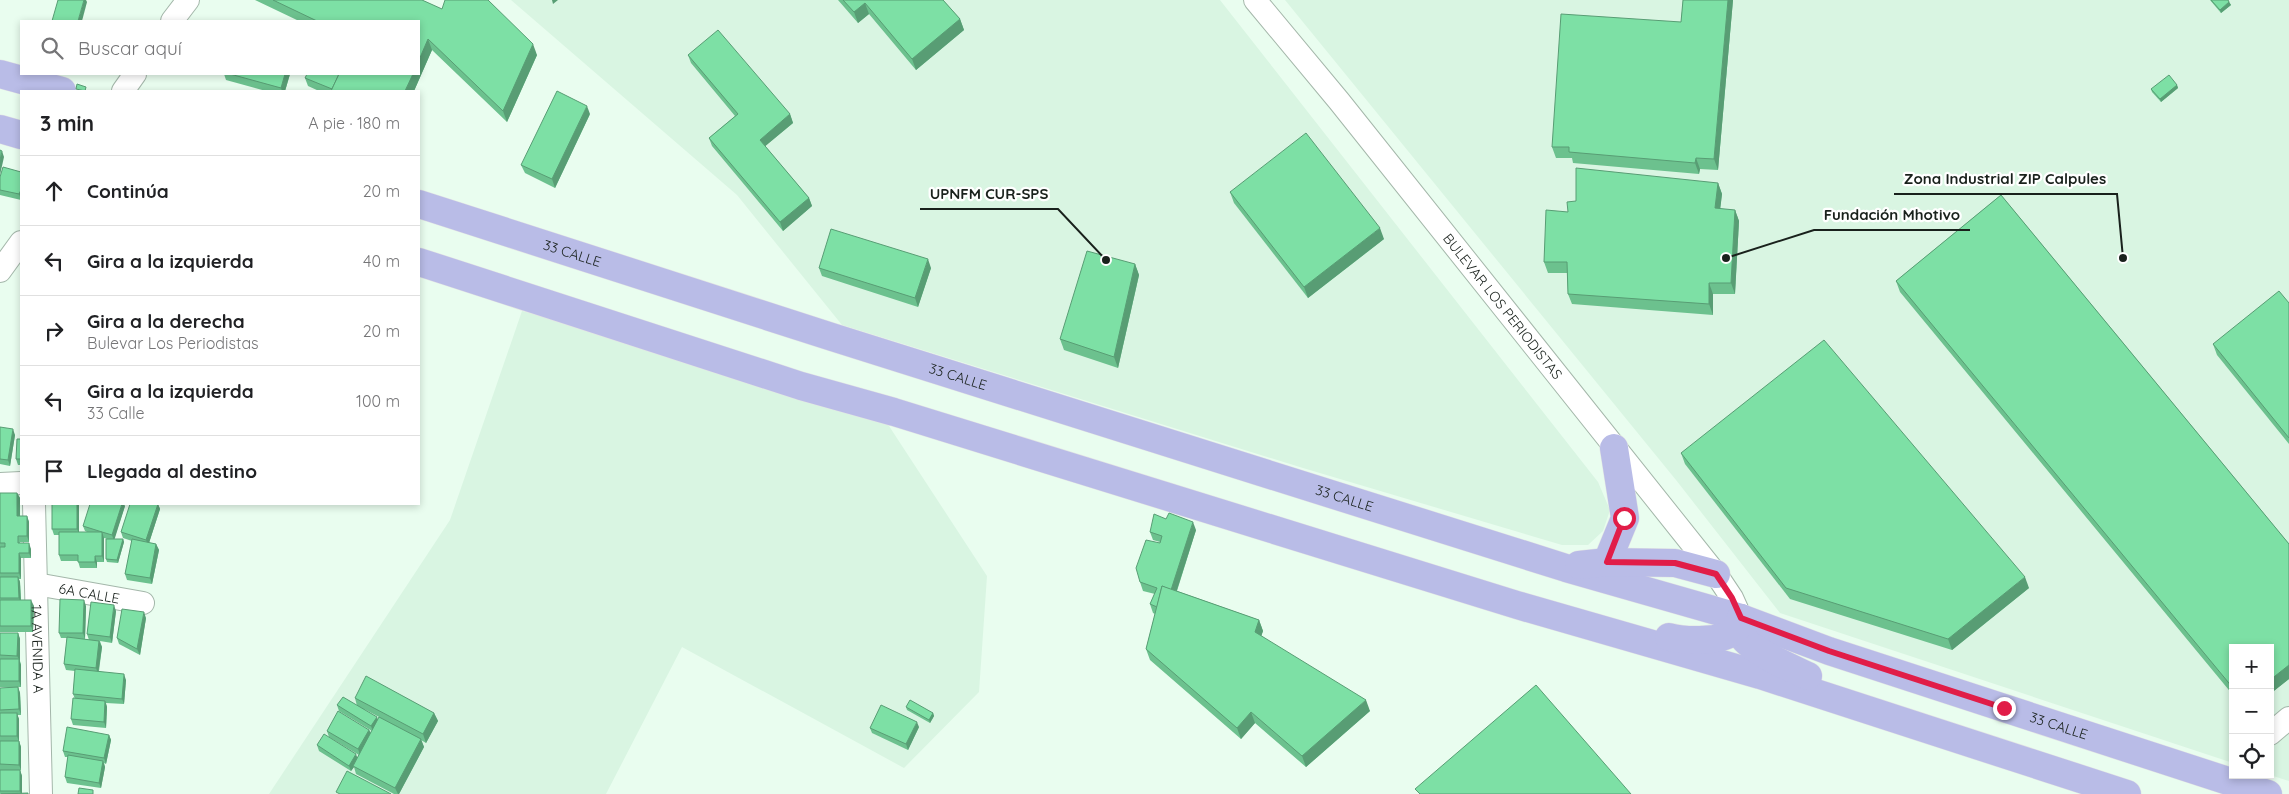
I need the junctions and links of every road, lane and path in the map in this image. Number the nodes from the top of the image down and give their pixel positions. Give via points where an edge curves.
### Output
1 (188, 0) edge
2 (1255, 0) edge
3 (173, 20) edge
4 (0, 74) edge
5 (134, 75) edge
6 (58, 90) edge
7 (124, 90) edge
8 (0, 129) edge
9 (20, 135) edge
10 (420, 204) edge
11 (20, 243) edge
12 (420, 262) edge
13 (0, 271) edge
14 (1614, 448) junction
15 (0, 484) edge
16 (20, 484) edge
17 (34, 505) edge
18 (1607, 562) junction
19 (1566, 568) junction
20 (1716, 574) junction
21 (36, 584) junction
22 (142, 603) dead end
23 (1517, 605) junction
24 (1741, 618) junction
25 (2289, 718) edge
26 (1908, 723) junction
27 (2274, 731) edge
28 (2226, 772) edge
29 (41, 794) edge
30 (2127, 794) edge
31 (2268, 794) edge

1 - 3 street
2 - 14 street, BULEVAR LOS PERIODISTAS
4 - 6 main road
5 - 7 street
8 - 9 main road
10 - 19 main road, 33 CALLE
11 - 13 street
12 - 23 main road via 801,386
14 - 18 main road via 1624,518
14 - 20 street, BULEVAR LOS PERIODISTAS
15 - 16 street
17 - 21 street, 1A AVENIDA A
18 - 19 main road
18 - 20 main road via 1675,563
19 - 24 main road, 33 CALLE
20 - 24 street, BULEVAR LOS PERIODISTAS
21 - 22 street, 6A CALLE
21 - 29 street, 1A AVENIDA A
23 - 24 main road via 1546,603 1672,638 1704,640 1729,633
23 - 26 main road via 1760,675
24 - 26 main road via 1741,632 1745,640 1774,660 1878,703
24 - 28 main road, 33 CALLE via 1829,651
25 - 27 street
26 - 30 main road
28 - 31 main road, 33 CALLE

